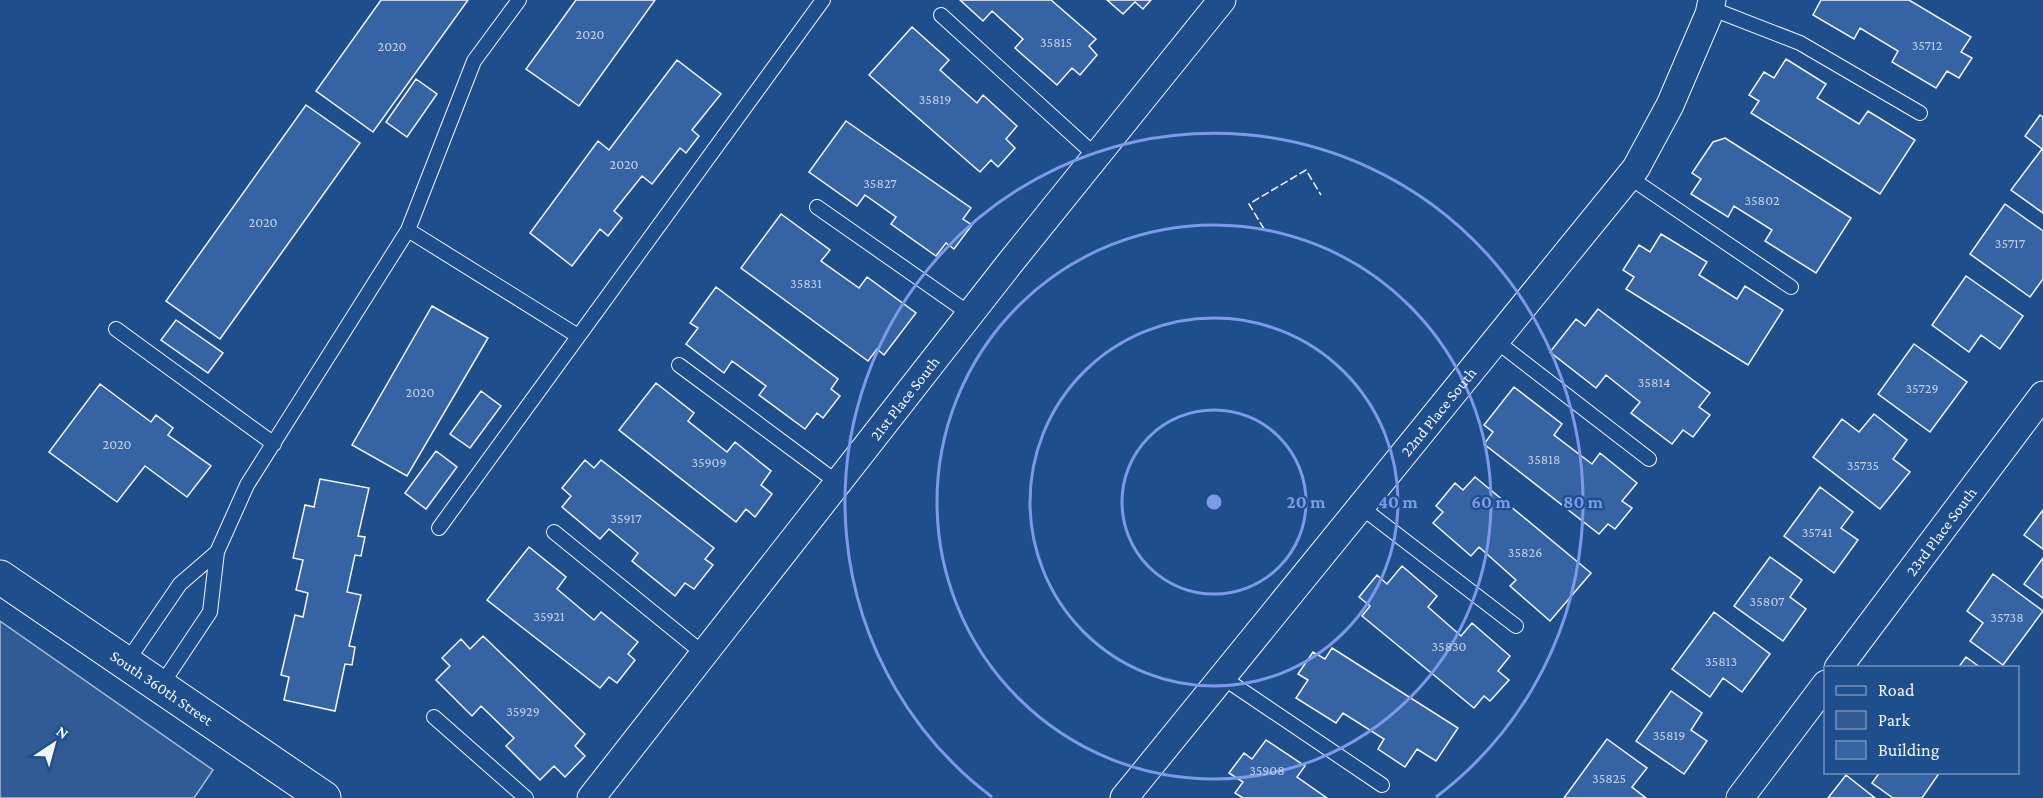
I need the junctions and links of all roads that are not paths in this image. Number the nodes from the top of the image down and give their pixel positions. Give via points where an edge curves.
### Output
1 (519, 0) edge
2 (823, 0) edge
3 (1222, 0) edge
4 (1711, 4) edge
5 (942, 15) dead end
6 (1920, 113) dead end
7 (1096, 156) junction
8 (1629, 177) junction
9 (817, 207) dead end
10 (408, 230) junction
11 (1791, 287) dead end
12 (970, 314) junction
13 (116, 329) dead end
14 (578, 336) junction
15 (1496, 341) junction
16 (679, 365) dead end
17 (2043, 395) edge
18 (274, 444) junction
19 (1649, 459) dead end
20 (838, 483) junction
21 (1361, 507) junction
22 (439, 528) dead end
23 (554, 532) dead end
24 (218, 552) junction
25 (0, 577) edge
26 (1516, 626) dead end
27 (704, 654) junction
28 (126, 663) junction
29 (1840, 666) edge
30 (1222, 677) junction
31 (160, 687) junction
32 (1824, 687) edge
33 (434, 717) dead end
34 (1382, 785) dead end
35 (324, 798) edge
36 (526, 798) edge
37 (591, 798) edge
38 (1124, 798) edge
39 (1740, 798) edge

1 - 10 lane via 474,61
2 - 14 lane
3 - 7 street, 21st Place South
4 - 6 lane via 1800,43
4 - 8 street, 22nd Place South via 1670,105
5 - 7 lane
7 - 12 street, 21st Place South
8 - 11 lane
8 - 15 street, 22nd Place South
9 - 12 lane
10 - 14 lane
10 - 18 lane
12 - 20 street, 21st Place South
13 - 18 lane
14 - 22 lane
15 - 19 lane
15 - 21 street, 22nd Place South
16 - 20 lane
17 - 29 street, 23rd Place South
18 - 24 lane via 247,485
20 - 27 street, 21st Place South
21 - 26 lane
21 - 30 street, 22nd Place South
23 - 27 lane
24 - 28 lane via 180,584
24 - 31 lane via 210,612
25 - 28 street, South 360th Street
27 - 37 street, 21st Place South
28 - 31 street, South 360th Street
30 - 34 lane
30 - 38 street, 22nd Place South
31 - 35 street, South 360th Street
32 - 39 street
33 - 36 lane

